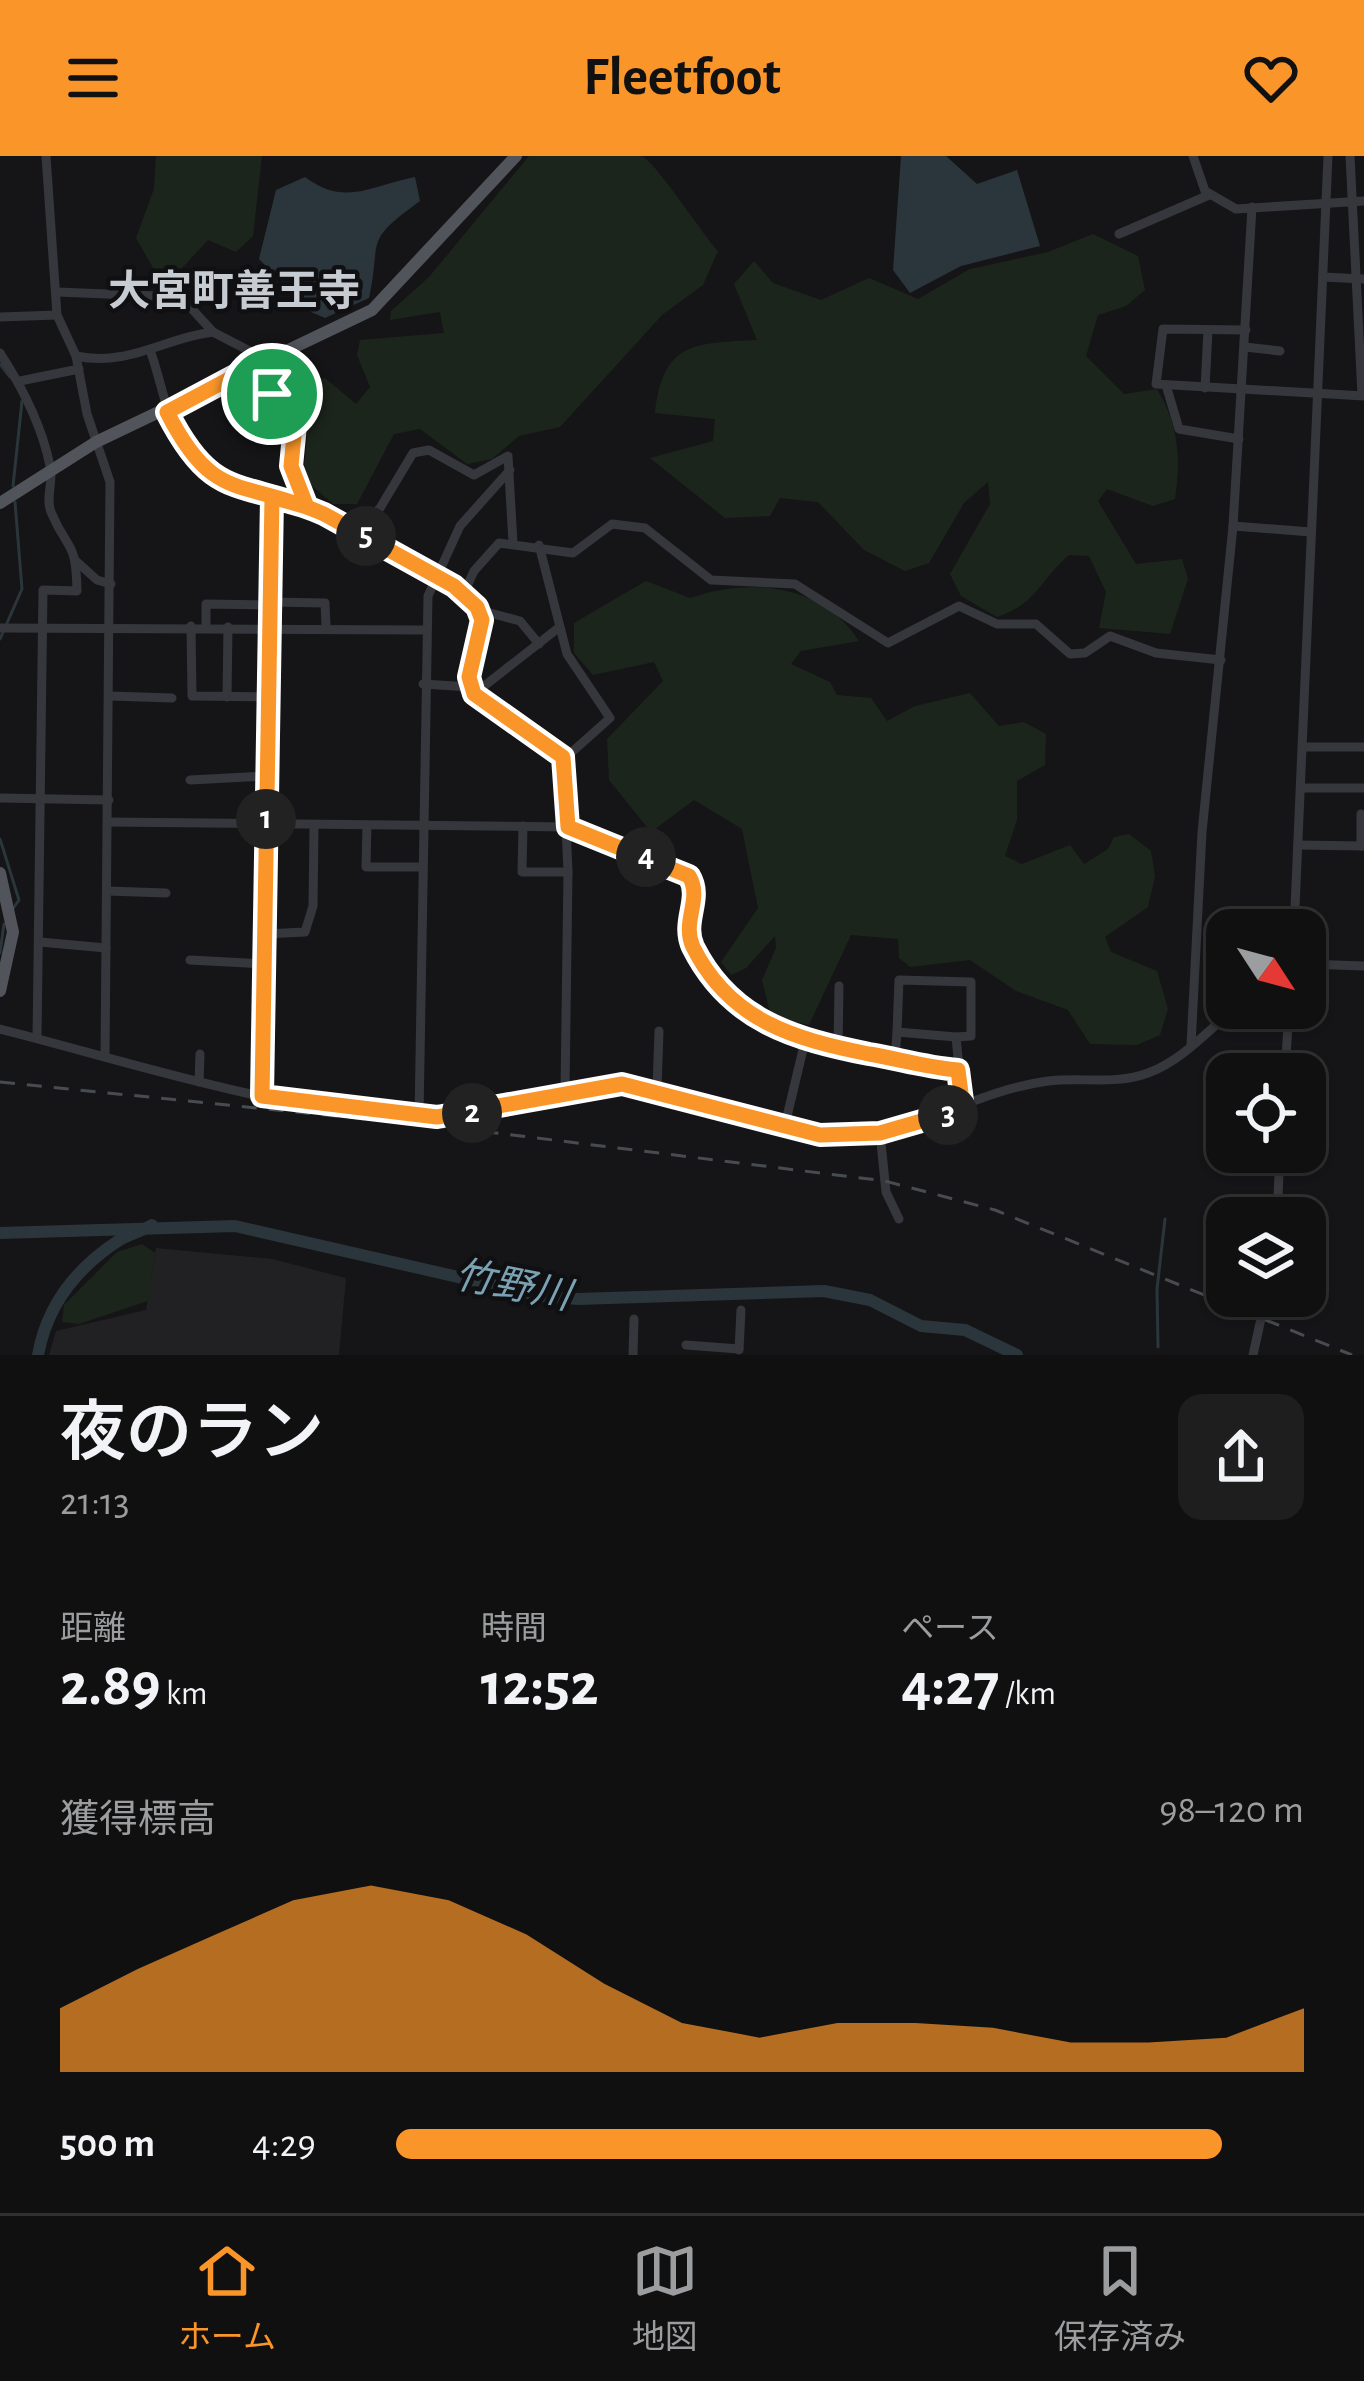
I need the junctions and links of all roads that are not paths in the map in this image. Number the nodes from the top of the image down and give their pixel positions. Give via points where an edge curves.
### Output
1 (46, 156) edge
2 (516, 156) edge
3 (1192, 156) edge
4 (1328, 156) edge
5 (1350, 156) edge
6 (1209, 195) junction
7 (1327, 201) junction
8 (1360, 201) edge
9 (1252, 208) junction
10 (1119, 234) dead end
11 (1323, 277) junction
12 (1361, 279) edge
13 (58, 292) junction
14 (57, 315) junction
15 (0, 317) edge
16 (1208, 329) junction
17 (1246, 330) junction
18 (214, 332) junction
19 (1245, 347) junction
20 (1280, 351) dead end
21 (0, 353) edge
22 (151, 353) junction
23 (76, 356) junction
24 (262, 361) junction
25 (79, 369) junction
26 (20, 381) junction
27 (1166, 385) junction
28 (1205, 388) junction
29 (1242, 391) junction
30 (1318, 394) junction
31 (1363, 396) edge
32 (167, 412) junction
33 (1239, 439) junction
34 (96, 442) junction
35 (52, 469) junction
36 (510, 470) junction
37 (9, 497) edge
38 (272, 497) junction
39 (307, 507) junction
40 (1233, 526) junction
41 (358, 532) junction
42 (1311, 532) junction
43 (513, 543) junction
44 (538, 545) junction
45 (76, 561) junction
46 (436, 576) junction
47 (111, 584) junction
48 (464, 593) junction
49 (269, 603) junction
50 (479, 610) junction
51 (110, 625) junction
52 (191, 626) junction
53 (270, 626) junction
54 (326, 626) junction
55 (206, 627) junction
56 (228, 627) junction
57 (0, 628) edge
58 (44, 629) junction
59 (557, 629) junction
60 (423, 630) junction
61 (538, 644) junction
62 (1221, 660) junction
63 (423, 684) junction
64 (472, 690) junction
65 (110, 696) junction
66 (227, 697) junction
67 (269, 697) junction
68 (172, 698) dead end
69 (1303, 747) junction
70 (1364, 747) edge
71 (563, 760) junction
72 (266, 776) junction
73 (190, 780) dead end
74 (1301, 788) junction
75 (1362, 788) edge
76 (0, 798) edge
77 (42, 798) junction
78 (109, 800) junction
79 (1362, 814) edge
80 (108, 822) junction
81 (266, 824) junction
82 (367, 825) junction
83 (314, 826) junction
84 (423, 826) junction
85 (523, 826) junction
86 (568, 827) junction
87 (1298, 844) junction
88 (1363, 846) edge
89 (422, 867) junction
90 (568, 872) junction
91 (0, 873) edge
92 (107, 891) junction
93 (166, 893) dead end
94 (1295, 909) edge
95 (265, 934) junction
96 (40, 942) junction
97 (106, 948) junction
98 (190, 960) dead end
99 (265, 964) junction
100 (1326, 965) edge
101 (1364, 966) edge
102 (839, 986) dead end
103 (0, 991) edge
104 (0, 1029) edge
105 (1211, 1029) edge
106 (659, 1031) dead end
107 (897, 1032) junction
108 (956, 1037) junction
109 (38, 1038) junction
110 (805, 1041) junction
111 (1191, 1046) junction
112 (838, 1048) junction
113 (200, 1054) dead end
114 (105, 1057) junction
115 (895, 1059) junction
116 (958, 1070) junction
117 (199, 1082) junction
118 (657, 1089) junction
119 (565, 1090) junction
120 (262, 1096) junction
121 (963, 1109) junction
122 (419, 1116) junction
123 (784, 1129) junction
124 (880, 1133) junction
125 (899, 1220) dead end
126 (742, 1310) dead end
127 (1262, 1317) edge
128 (634, 1319) dead end
129 (686, 1345) dead end
130 (739, 1352) edge
131 (633, 1355) edge
132 (1253, 1355) edge

1 - 13 street
2 - 24 main road via 372,310
3 - 6 street
4 - 7 street
5 - 8 street
6 - 9 street via 1221,205
6 - 10 street
7 - 8 street
7 - 9 street
7 - 11 street
8 - 12 street
9 - 17 street
11 - 12 street
11 - 30 street
12 - 31 street
13 - 14 street
13 - 18 street via 182,297
14 - 15 street
14 - 23 street
16 - 17 street
16 - 27 street via 1163,329 1156,384
16 - 28 street
17 - 19 street
18 - 22 street
18 - 24 street
19 - 20 street
19 - 29 street
21 - 26 street
22 - 23 street
22 - 32 street
23 - 25 street
24 - 32 main road
24 - 39 street via 262,381 296,415 291,466
25 - 26 street
25 - 34 street
26 - 35 street
27 - 28 street
27 - 33 street via 1179,429
28 - 29 street
29 - 30 street
29 - 33 street
30 - 31 street
30 - 42 street
32 - 34 main road
32 - 38 street via 198,466
33 - 40 street
34 - 35 main road
34 - 47 street via 110,482
35 - 37 main road
35 - 45 street via 50,510
36 - 41 street via 508,456 474,475 418,450
36 - 43 street
36 - 46 street via 460,526
38 - 39 street
38 - 49 street
39 - 41 street
40 - 42 street
40 - 62 street
41 - 46 street
42 - 69 street
43 - 44 street
43 - 48 street via 489,551
44 - 59 street
44 - 62 street via 573,553 612,524 645,528 711,580 795,584 888,643 959,606 997,624 1036,624 1070,654 1110,636 1140,650
45 - 47 street
45 - 58 street via 76,591 43,590
46 - 48 street
46 - 60 street
47 - 51 street
48 - 50 street
49 - 53 street
49 - 54 street via 325,603
49 - 55 street via 206,604
50 - 61 street via 520,621
50 - 64 street
51 - 52 street
51 - 58 street
51 - 65 street
52 - 55 street
52 - 66 street via 192,696
53 - 54 street
53 - 56 street
53 - 67 street
54 - 60 street
55 - 56 street
56 - 66 street
57 - 58 street
58 - 77 street
59 - 61 street
59 - 71 street via 610,718
60 - 63 street
61 - 64 street
62 - 111 street
63 - 64 street
63 - 84 street
64 - 71 street
65 - 68 street
65 - 78 street
66 - 67 street
67 - 72 street
69 - 70 street
69 - 74 street
71 - 86 street
72 - 73 street
72 - 81 street
74 - 75 street
74 - 87 street
75 - 79 street
76 - 77 street
77 - 78 street
77 - 96 street
78 - 80 street
79 - 88 street
80 - 81 street
80 - 92 street
81 - 83 street
81 - 95 street
82 - 83 street
82 - 84 street
82 - 89 street via 366,867
83 - 95 street via 313,906 304,932
84 - 85 street
84 - 89 street
85 - 86 street
85 - 90 street via 522,872
86 - 90 street
86 - 110 street via 683,870 695,889 688,932 702,961 746,1013
87 - 88 street
87 - 94 street
89 - 122 street
90 - 119 street
91 - 103 main road via 11,911
92 - 93 street
92 - 97 street
95 - 99 street
96 - 97 street
96 - 109 street
97 - 114 street
98 - 99 street
99 - 120 street
100 - 101 street
102 - 112 street
104 - 109 street
105 - 111 street
106 - 118 street
107 - 108 street
107 - 108 street via 899,980 971,982 971,1036
107 - 115 street
108 - 116 street
109 - 114 street
110 - 112 street
110 - 123 street
111 - 121 street via 1129,1079 1050,1081
112 - 115 street
113 - 117 street
114 - 117 street
115 - 116 street
116 - 121 street
117 - 120 street
118 - 119 street
118 - 123 street
119 - 122 street via 460,1115
120 - 122 street
121 - 124 street
123 - 124 street
124 - 125 street via 886,1192
126 - 130 street
127 - 132 street
128 - 131 street
129 - 130 street

